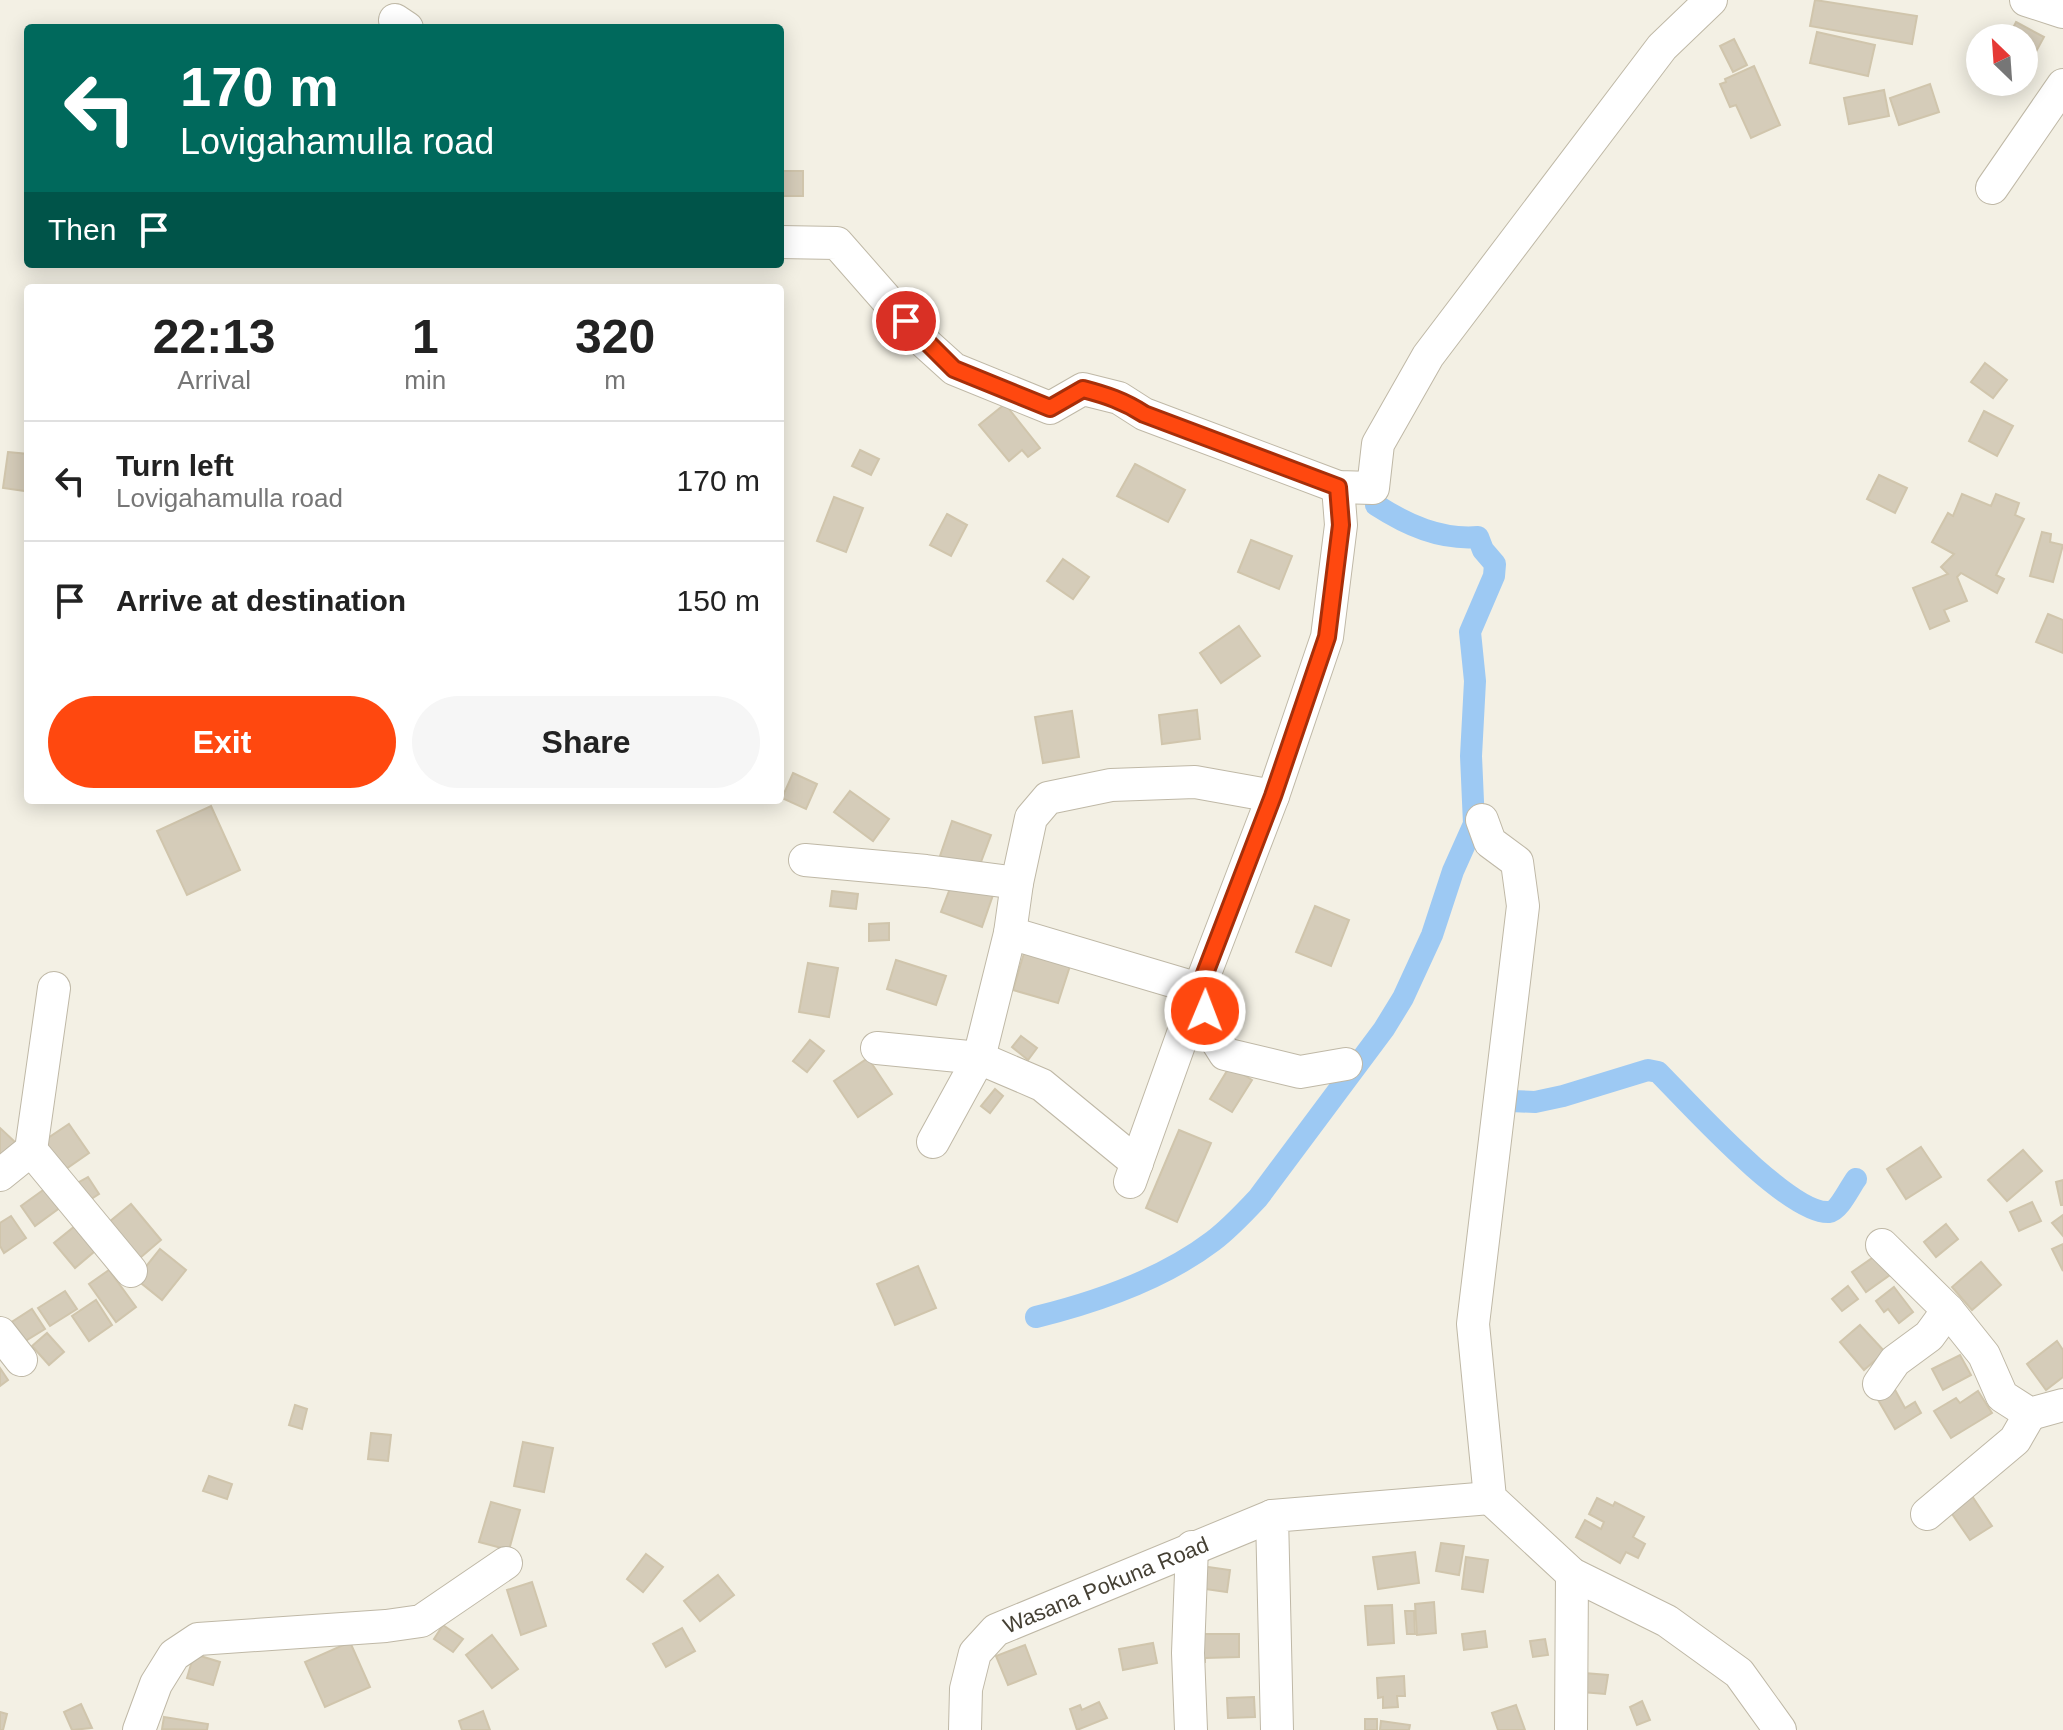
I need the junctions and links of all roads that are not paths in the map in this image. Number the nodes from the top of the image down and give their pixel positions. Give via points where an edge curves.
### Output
1 (1711, 0) edge
2 (2026, 0) edge
3 (2063, 12) edge
4 (2063, 85) edge
5 (1992, 188) dead end
6 (784, 242) edge
7 (1338, 487) junction
8 (1273, 796) junction
9 (1486, 831) dead end
10 (805, 860) dead end
11 (1017, 883) junction
12 (1010, 933) junction
13 (54, 988) dead end
14 (1199, 989) junction
15 (877, 1048) dead end
16 (979, 1058) junction
17 (1346, 1064) dead end
18 (933, 1142) dead end
19 (31, 1150) junction
20 (0, 1175) edge
21 (1882, 1245) dead end
22 (131, 1271) dead end
23 (1948, 1310) junction
24 (0, 1333) edge
25 (21, 1360) dead end
26 (1879, 1384) dead end
27 (2063, 1405) edge
28 (2030, 1414) junction
29 (1490, 1498) junction
30 (1927, 1514) dead end
31 (1272, 1516) junction
32 (1192, 1547) junction
33 (506, 1563) dead end
34 (1572, 1574) junction
35 (139, 1730) edge
36 (965, 1730) edge
37 (1191, 1730) edge
38 (1277, 1730) edge
39 (1571, 1730) edge
40 (1780, 1730) edge

1 - 7 street via 1662,47 1428,356 1378,444 1373,488
2 - 3 street
4 - 5 street
6 - 7 street via 837,243 954,369 1050,408 1083,389 1119,398 1144,414
7 - 8 street via 1341,525 1327,637
8 - 11 street via 1195,782 1111,785 1048,798 1031,818
8 - 14 street
9 - 29 street via 1517,862 1523,906 1473,1324
10 - 11 street
11 - 12 street
12 - 14 street
12 - 16 street
13 - 19 street
14 - 16 street via 1133,1172 1042,1085
14 - 17 street via 1211,1032 1225,1054 1300,1072
15 - 16 street
16 - 18 street
19 - 20 street
19 - 22 street
21 - 23 street
23 - 26 street
23 - 28 street via 1984,1355 2002,1396
24 - 25 street
27 - 28 street
28 - 30 street via 2015,1440
29 - 31 street, Wasana Pokuna Road
29 - 34 street
31 - 32 street, Wasana Pokuna Road
31 - 38 street
32 - 36 street, Wasana Pokuna Road via 996,1630 975,1653 966,1689
32 - 37 street
33 - 35 street via 421,1621 198,1639 174,1655 156,1684
34 - 39 street
34 - 40 street via 1667,1621 1739,1673

